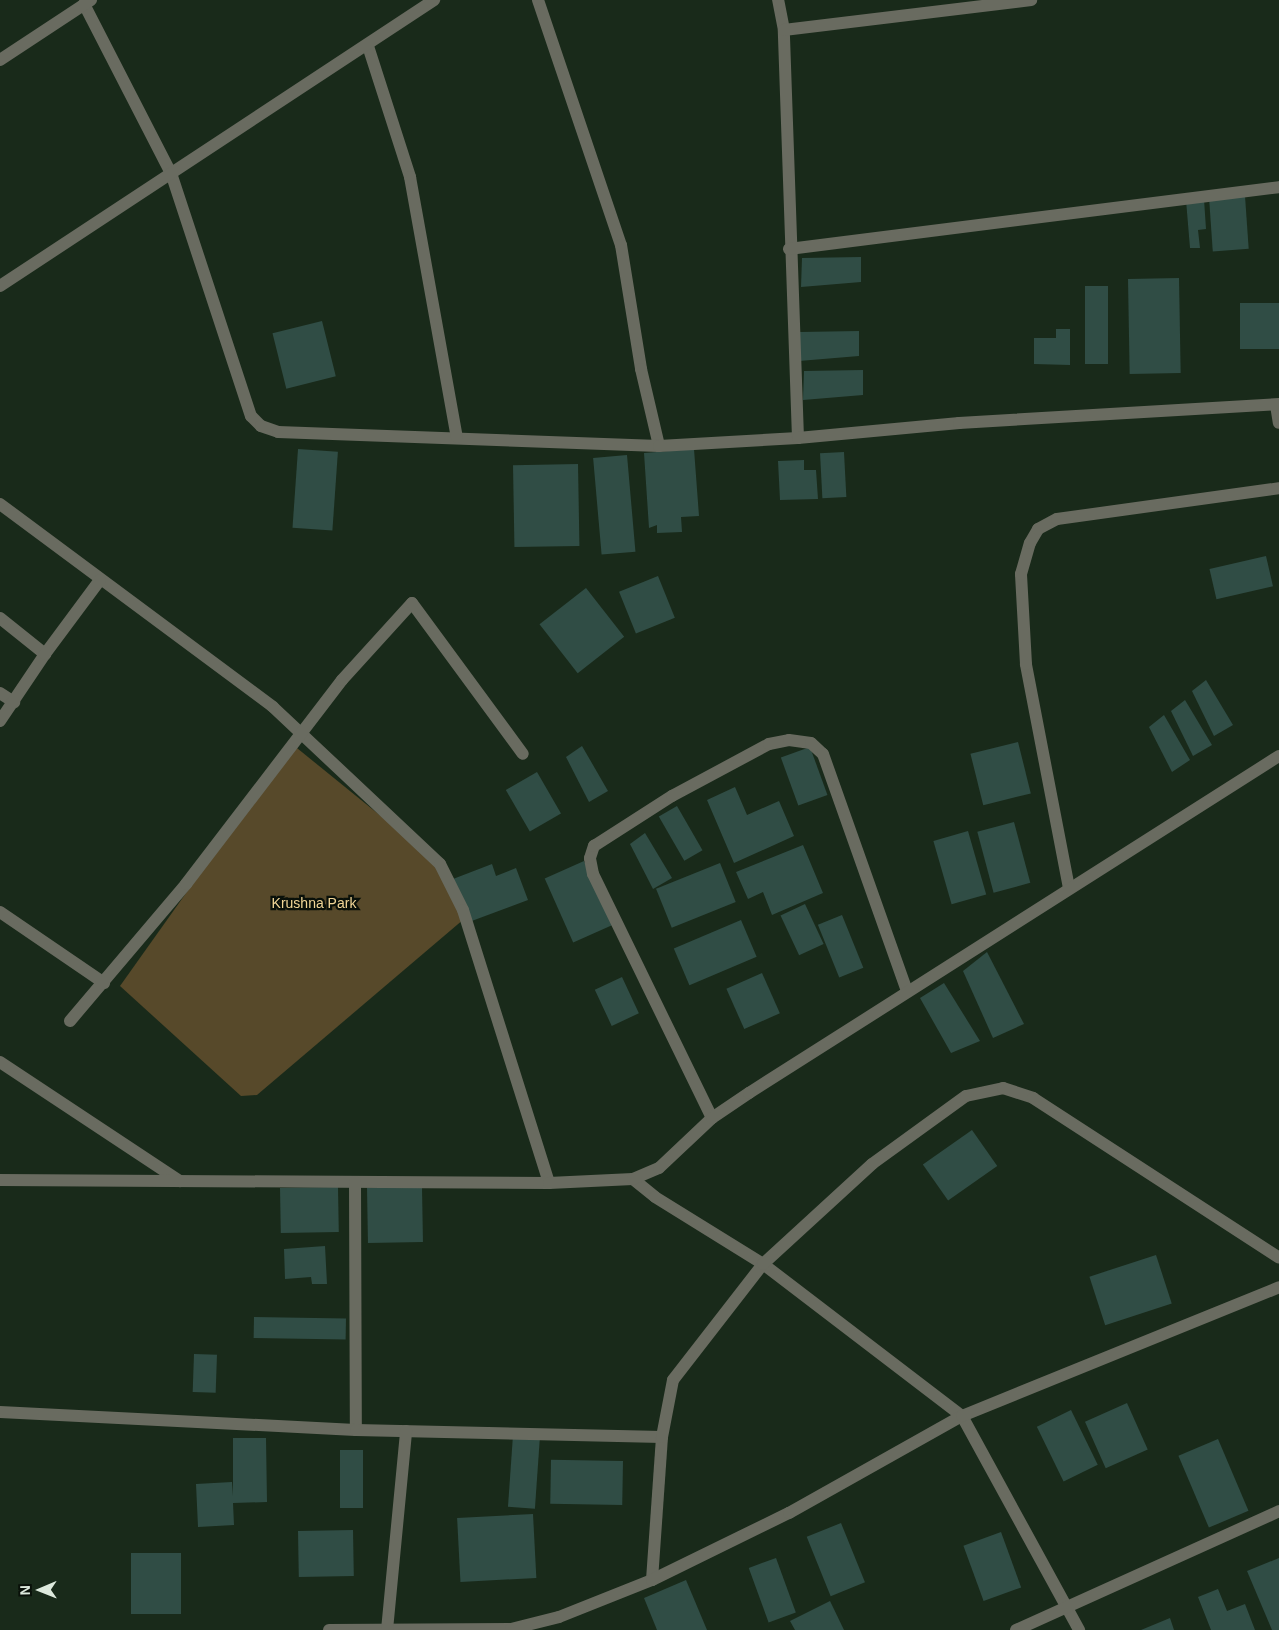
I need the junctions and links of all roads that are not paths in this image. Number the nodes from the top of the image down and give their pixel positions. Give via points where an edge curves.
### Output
1 (434, 0) edge
2 (538, 0) edge
3 (778, 0) edge
4 (1032, 0) edge
5 (87, 2) edge
6 (784, 30) junction
7 (368, 46) junction
8 (0, 60) edge
9 (171, 173) junction
10 (1279, 187) edge
11 (789, 249) junction
12 (0, 286) edge
13 (1277, 404) edge
14 (1279, 423) edge
15 (457, 437) junction
16 (798, 438) junction
17 (659, 446) junction
18 (1279, 488) edge
19 (0, 504) edge
20 (100, 580) junction
21 (0, 618) edge
22 (45, 654) junction
23 (0, 693) edge
24 (14, 702) junction
25 (0, 721) edge
26 (301, 733) junction
27 (523, 754) dead end
28 (1279, 756) edge
29 (1069, 888) junction
30 (0, 912) edge
31 (104, 983) junction
32 (907, 991) junction
33 (70, 1021) dead end
34 (0, 1062) edge
35 (712, 1118) junction
36 (633, 1179) junction
37 (0, 1180) edge
38 (180, 1181) junction
39 (354, 1182) junction
40 (549, 1183) junction
41 (1279, 1258) edge
42 (763, 1264) junction
43 (1279, 1286) edge
44 (0, 1412) edge
45 (962, 1416) junction
46 (356, 1430) junction
47 (406, 1431) junction
48 (662, 1437) junction
49 (1279, 1511) edge
50 (652, 1580) junction
51 (1068, 1605) junction
52 (329, 1630) edge
53 (387, 1630) edge
54 (1016, 1630) edge
55 (1079, 1630) edge

1 - 7 street
2 - 17 street via 621,244 641,369
3 - 6 street
4 - 6 street
5 - 8 street
5 - 9 street
6 - 11 street
7 - 9 street
7 - 15 street via 410,177
9 - 12 street
9 - 15 street via 251,416 261,426 278,432
10 - 11 street
11 - 16 street
13 - 14 street
13 - 16 street via 959,423
15 - 17 street
16 - 17 street
18 - 29 street via 1057,518 1038,529 1030,543 1021,574 1026,664
19 - 20 street
20 - 22 street
20 - 26 street via 273,707
21 - 22 street
22 - 24 street
23 - 24 street
24 - 25 street
26 - 27 street via 342,680 412,603
26 - 31 street via 186,884
26 - 40 street via 440,864 463,910
28 - 29 street
29 - 32 street
30 - 31 street
31 - 33 street
32 - 35 street
32 - 35 street via 823,754 811,742 789,740 770,744 672,796 594,846 590,858 593,874
34 - 38 street
35 - 36 street via 659,1168
36 - 40 street
36 - 42 street via 655,1197
37 - 38 street
38 - 39 street
39 - 40 street
39 - 46 street
41 - 42 street via 1033,1098 1003,1088 966,1096 872,1164
42 - 45 street
42 - 48 street via 674,1380
43 - 45 street
44 - 46 street
45 - 50 street via 789,1513
45 - 51 street
46 - 47 street
47 - 48 street
47 - 53 street
48 - 50 street
49 - 51 street
50 - 53 street via 559,1617 511,1629
51 - 54 street
51 - 55 street
52 - 53 street

